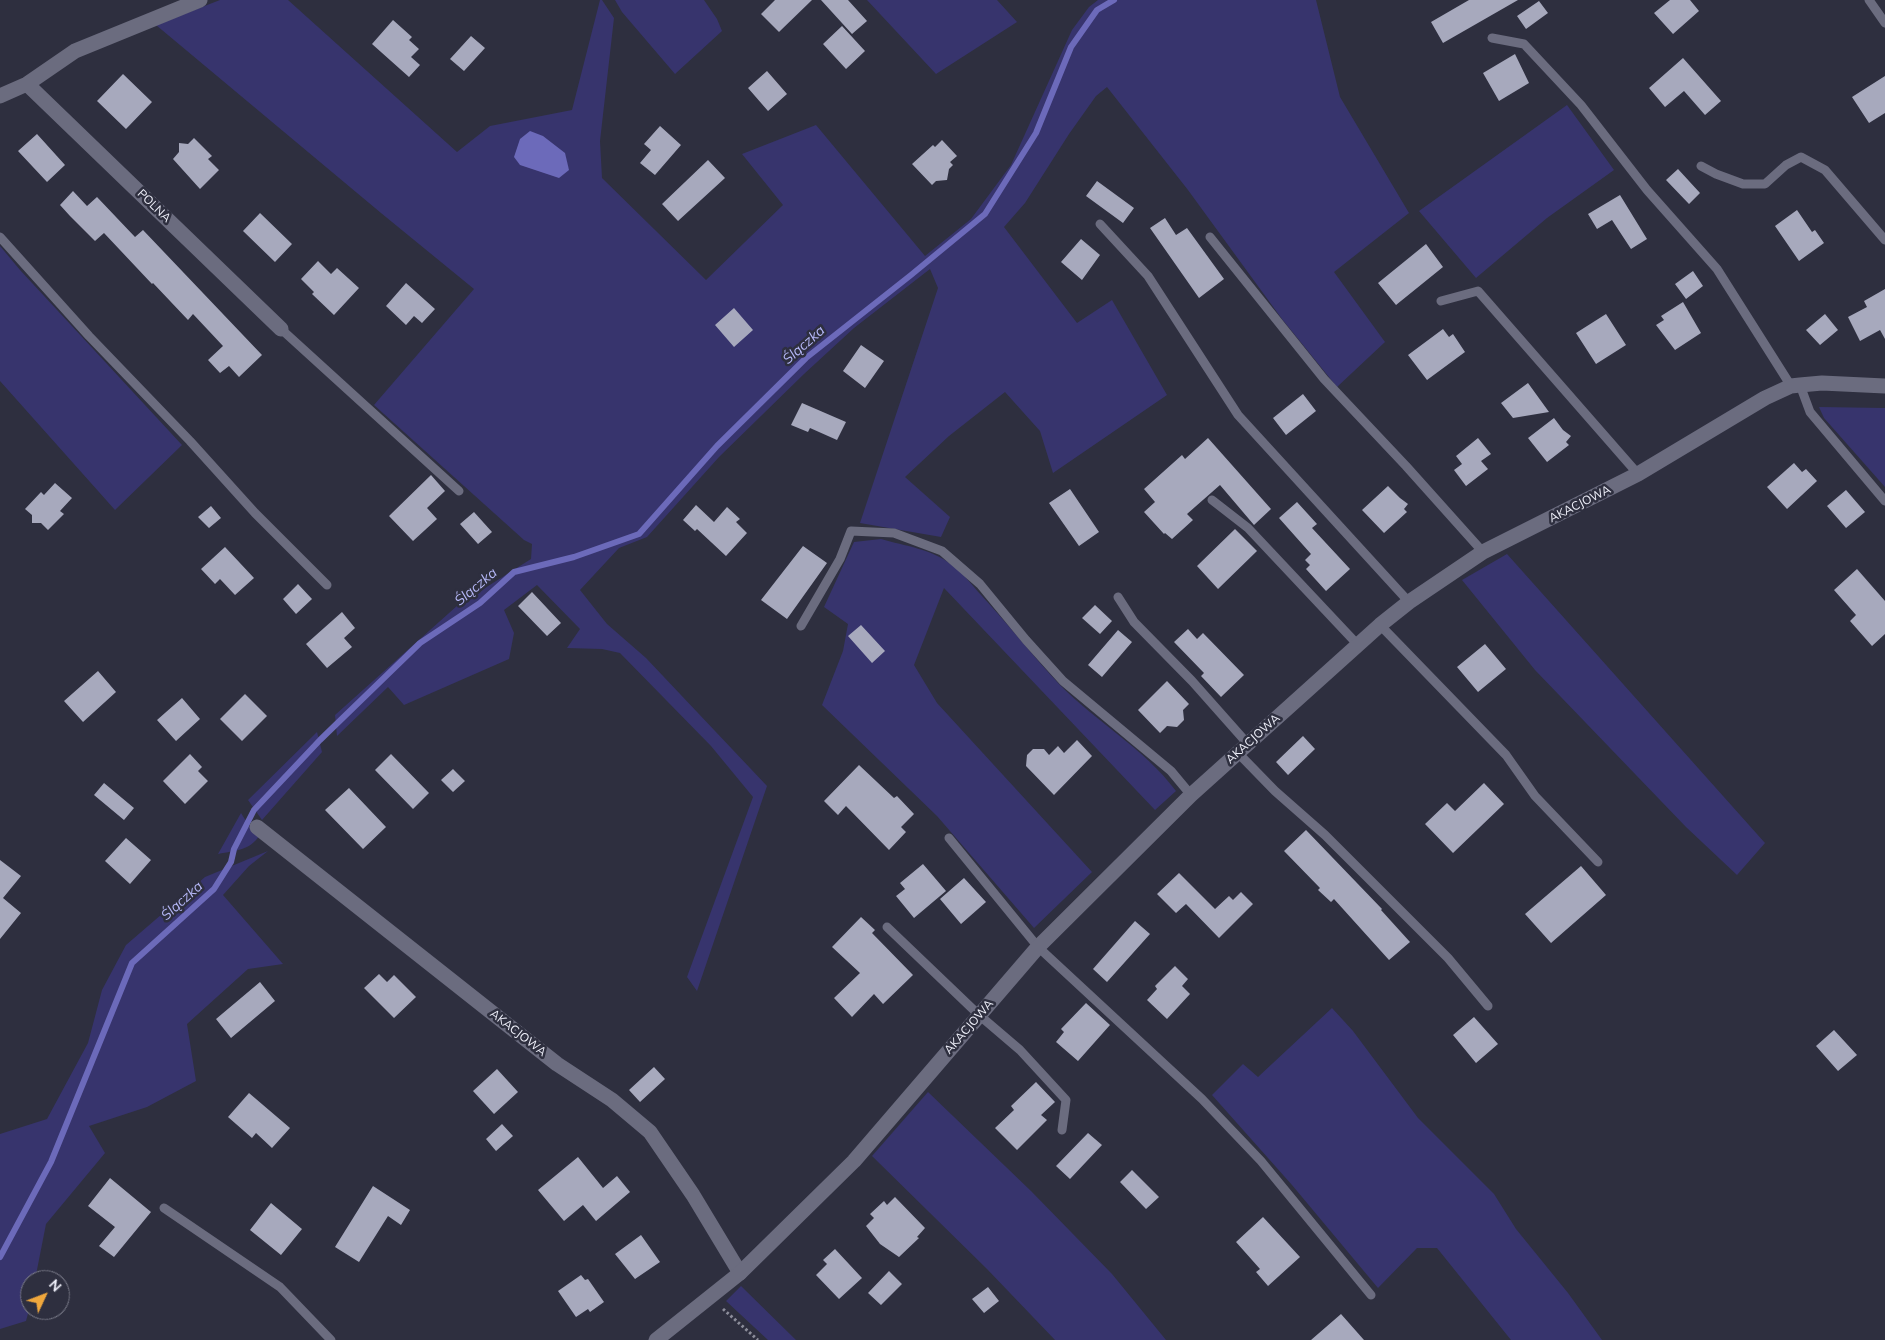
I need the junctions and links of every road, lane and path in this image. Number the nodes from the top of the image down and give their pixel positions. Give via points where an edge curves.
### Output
1 (200, 0) edge
2 (1869, 0) edge
3 (1885, 23) edge
4 (1492, 38) dead end
5 (27, 84) junction
6 (0, 96) edge
7 (1702, 166) dead end
8 (1100, 224) dead end
9 (0, 237) edge
10 (1210, 237) dead end
11 (1885, 240) edge
12 (1441, 301) dead end
13 (281, 329) joint
14 (1796, 386) junction
15 (1885, 386) edge
16 (1638, 474) junction
17 (459, 491) dead end
18 (1212, 500) dead end
19 (1885, 501) edge
20 (1483, 552) junction
21 (327, 585) dead end
22 (1118, 596) dead end
23 (1409, 602) junction
24 (1380, 625) junction
25 (801, 626) dead end
26 (1358, 645) junction
27 (1243, 748) junction
28 (1191, 794) junction
29 (257, 827) dead end
30 (949, 838) dead end
31 (1598, 862) dead end
32 (887, 928) dead end
33 (1038, 947) junction
34 (1488, 1006) dead end
35 (979, 1015) junction
36 (1062, 1130) dead end
37 (164, 1208) dead end
38 (740, 1273) junction
39 (1371, 1296) dead end
40 (710, 1297) junction
41 (331, 1340) edge
42 (656, 1340) edge
43 (758, 1340) edge

1 - 5 street via 75,51
2 - 3 lane
4 - 14 lane via 1524,44 1581,105 1647,190 1717,269
5 - 6 street
5 - 13 street, POLNA
7 - 11 lane via 1743,184 1765,184 1786,165 1801,157 1825,170
8 - 23 lane via 1148,276 1238,415
9 - 21 lane via 255,514
10 - 20 lane via 1324,379
12 - 16 lane via 1478,291
13 - 17 lane
14 - 15 street, AKACJOWA via 1822,383
14 - 16 street, AKACJOWA via 1765,398
14 - 19 lane via 1810,412
16 - 20 street, AKACJOWA
18 - 26 lane via 1248,528
20 - 23 street, AKACJOWA
22 - 27 lane via 1134,622 1192,682
23 - 24 street, AKACJOWA
24 - 26 street, AKACJOWA
24 - 31 lane via 1506,756 1535,796
25 - 28 lane via 840,559 851,531 894,533 942,551 980,584 1063,681 1171,771
26 - 27 street, AKACJOWA
27 - 28 street, AKACJOWA
27 - 34 lane via 1275,790 1325,835 1448,958
28 - 33 street, AKACJOWA
29 - 38 street, AKACJOWA via 549,1058 612,1100 650,1132 693,1194
30 - 33 lane
32 - 35 lane
33 - 35 street, AKACJOWA
33 - 39 lane via 1242,1140
35 - 36 lane via 1020,1050 1066,1100
35 - 38 street, AKACJOWA via 854,1161
37 - 41 lane via 280,1288
38 - 40 street, AKACJOWA
40 - 42 street, AKACJOWA
40 - 43 path

